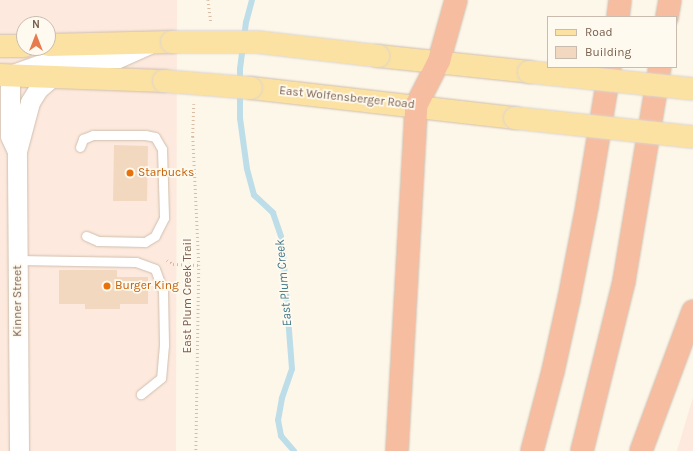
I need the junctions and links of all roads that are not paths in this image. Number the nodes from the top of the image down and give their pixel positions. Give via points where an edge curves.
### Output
1 (456, 0) edge
2 (620, 0) edge
3 (670, 0) edge
4 (618, 16) edge
5 (667, 16) edge
6 (163, 42) junction
7 (56, 45) edge
8 (0, 46) edge
9 (16, 46) edge
10 (439, 62) junction
11 (610, 68) edge
12 (660, 68) edge
13 (5, 76) edge
14 (54, 76) junction
15 (693, 89) edge
16 (416, 106) junction
17 (693, 137) edge
18 (9, 141) edge
19 (80, 148) dead end
20 (86, 236) dead end
21 (18, 260) junction
22 (693, 311) edge
23 (688, 331) edge
24 (141, 394) dead end
25 (19, 451) edge
26 (397, 451) edge
27 (532, 451) edge
28 (582, 451) edge
29 (641, 451) edge

1 - 10 highway
2 - 4 highway
3 - 5 highway
6 - 7 main road
6 - 10 main road, bridge via 258,42
6 - 13 street via 118,58 58,58
8 - 9 main road
10 - 15 main road, bridge
10 - 16 highway
11 - 27 highway via 570,292
12 - 28 highway via 624,281
13 - 14 main road, East Wolfensberger Road
13 - 18 street, Kinner Street
14 - 16 main road, East Wolfensberger Road, bridge via 164,81
14 - 18 street, Kinner Street via 38,89
16 - 17 main road, East Wolfensberger Road, bridge
16 - 26 highway via 404,371
18 - 21 street, Kinner Street
19 - 20 lane via 83,139 93,135 146,135 155,137 162,149 164,218 155,236 145,242 98,241
21 - 24 lane via 136,262 155,269 163,291 164,346 161,378
21 - 25 street, Kinner Street
22 - 23 highway
23 - 29 highway

